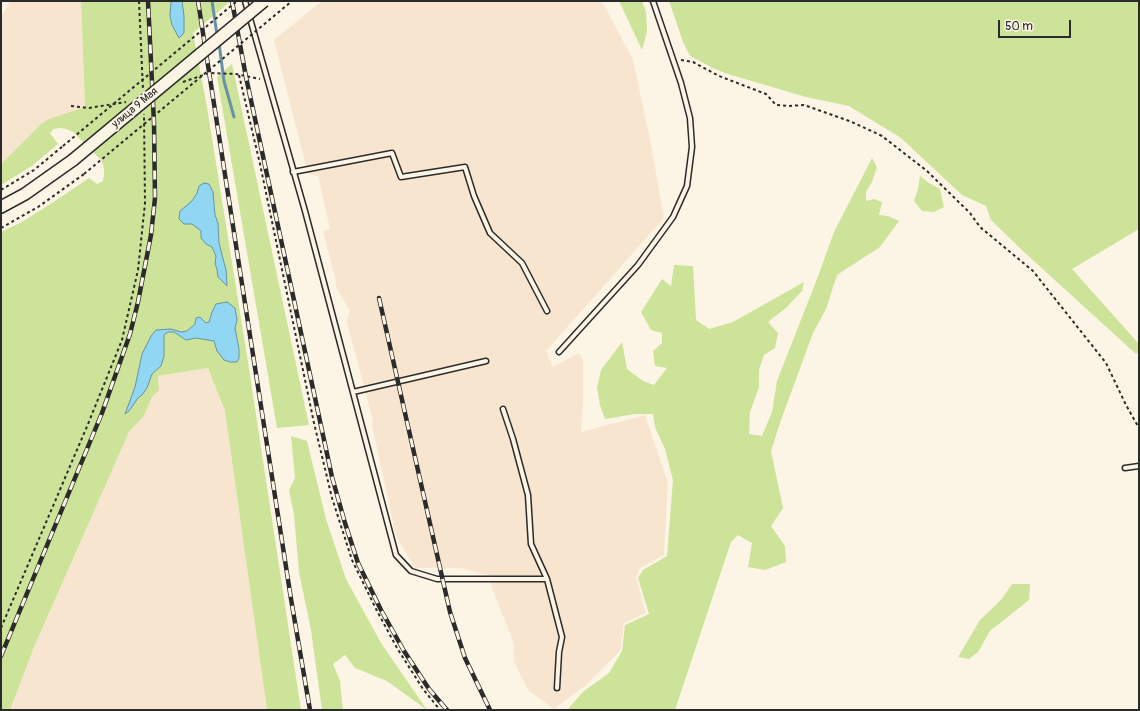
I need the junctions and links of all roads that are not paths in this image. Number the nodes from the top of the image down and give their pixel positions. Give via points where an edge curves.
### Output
1 (245, 1) edge
2 (264, 1) edge
3 (653, 1) edge
4 (293, 172) junction
5 (1, 207) edge
6 (547, 311) dead end
7 (559, 352) dead end
8 (486, 361) dead end
9 (353, 392) junction
10 (503, 410) dead end
11 (1139, 466) edge
12 (1125, 468) dead end
13 (547, 579) junction
14 (557, 688) dead end

1 - 4 lane
2 - 5 main road, улица 9 Мая, bridge via 73,160 25,194
3 - 7 lane via 690,118 692,147 687,186 674,218 638,265
4 - 6 lane via 392,153 401,177 465,167 490,233 522,263
4 - 9 lane
8 - 9 lane
9 - 13 lane via 396,555 411,571 437,579
10 - 13 lane via 514,439 528,495 531,544
11 - 12 lane
13 - 14 lane via 562,637

